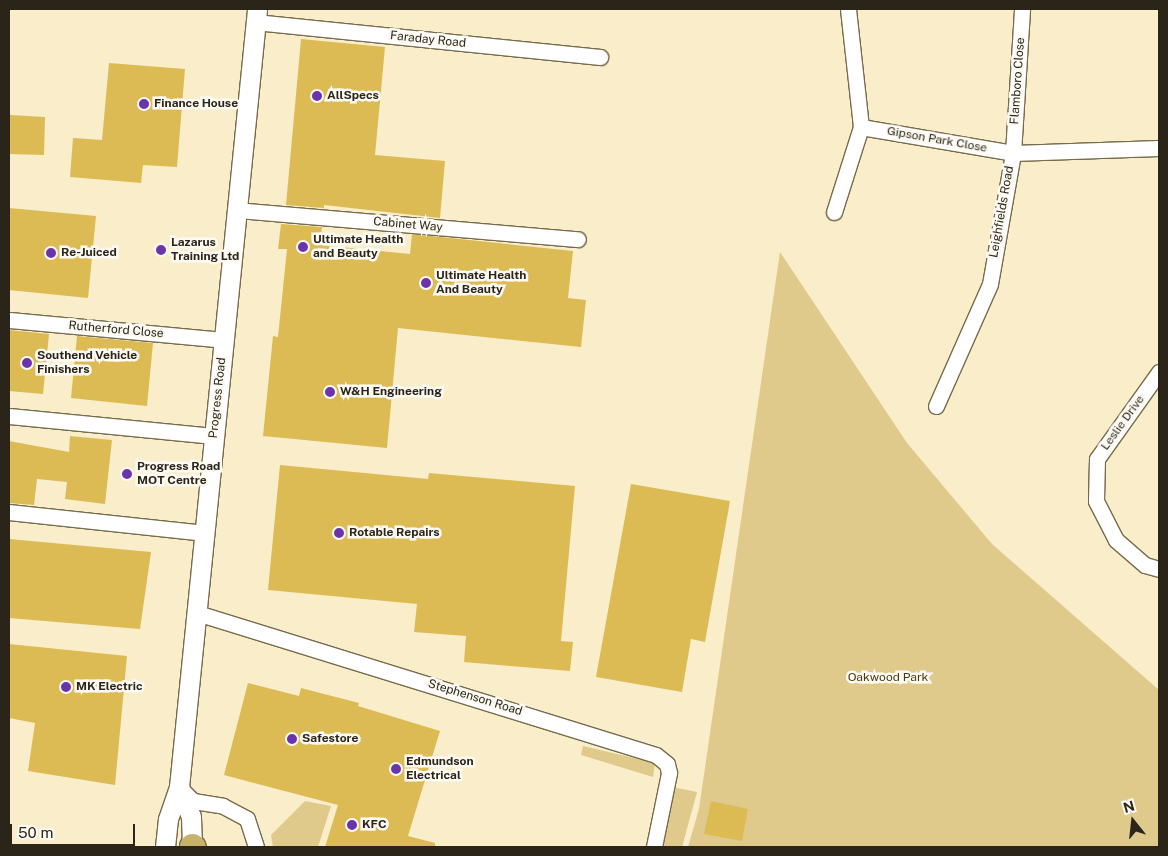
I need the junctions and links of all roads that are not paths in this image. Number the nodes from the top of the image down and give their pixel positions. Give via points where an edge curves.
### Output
1 (848, 9) edge
2 (1022, 9) edge
3 (256, 16) edge
4 (600, 57) dead end
5 (861, 127) junction
6 (1159, 148) edge
7 (1013, 153) junction
8 (237, 210) junction
9 (834, 212) dead end
10 (578, 239) dead end
11 (9, 320) edge
12 (224, 340) junction
13 (1158, 378) edge
14 (936, 406) dead end
15 (9, 416) edge
16 (214, 436) junction
17 (9, 512) edge
18 (205, 533) junction
19 (1159, 569) edge
20 (197, 613) junction
21 (179, 787) junction
22 (215, 806) junction
23 (192, 842) edge
24 (165, 847) edge
25 (256, 847) edge
26 (654, 847) edge

1 - 5 street
2 - 7 street, Flamboro Close
3 - 4 street, Faraday Road
3 - 8 street, Progress Road
5 - 7 street, Gipson Park Close
5 - 9 street
6 - 7 street, Leighfields Road
7 - 14 street, Leighfields Road via 990,284
8 - 10 street, Cabinet Way
8 - 12 street, Progress Road
11 - 12 street, Rutherford Close
12 - 16 street, Progress Road
13 - 19 street, Leslie Drive via 1097,459 1096,501 1116,540 1145,564
15 - 16 street
16 - 18 street, Progress Road
17 - 18 street
18 - 20 street, Progress Road
20 - 21 street, Progress Road
20 - 26 street, Stephenson Road via 586,731 663,759 669,773
21 - 22 street via 193,801
21 - 23 street, Progress Road
21 - 24 street, Progress Road via 168,819
22 - 23 street via 207,806 197,813
22 - 25 street via 238,812 248,819

